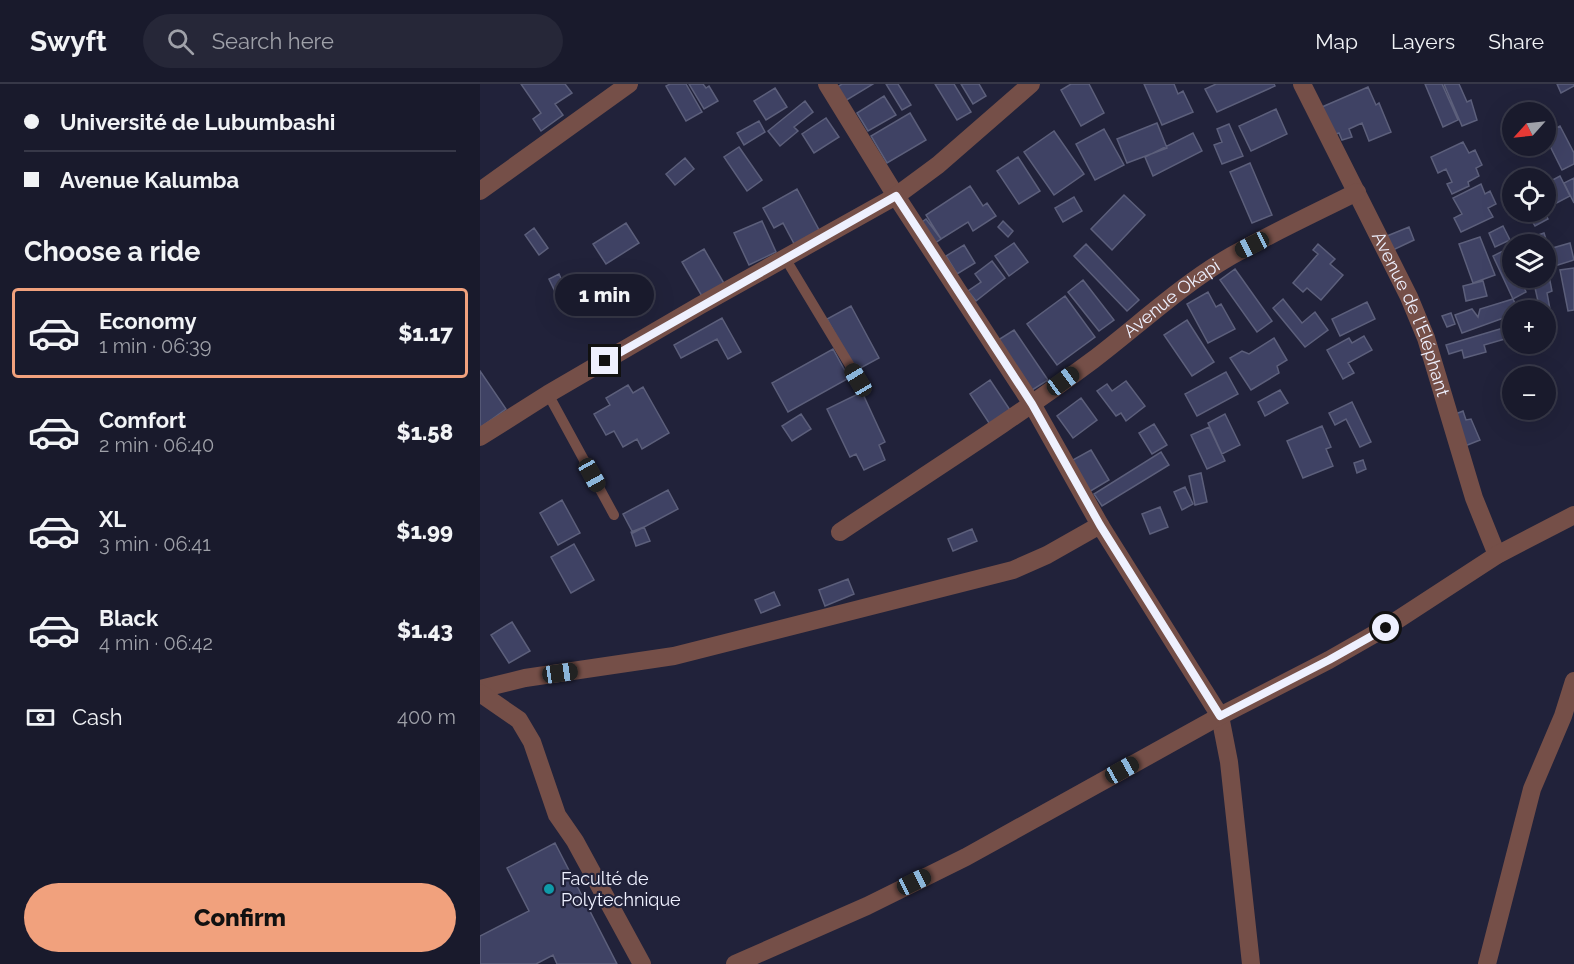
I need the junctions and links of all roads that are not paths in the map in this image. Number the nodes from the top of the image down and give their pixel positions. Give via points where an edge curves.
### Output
1 (629, 84) edge
2 (827, 84) edge
3 (1031, 84) edge
4 (1302, 84) edge
5 (480, 191) edge
6 (1357, 192) junction
7 (896, 196) junction
8 (785, 258) junction
9 (858, 380) dead end
10 (548, 394) junction
11 (1032, 404) junction
12 (480, 437) edge
13 (614, 515) dead end
14 (1574, 515) edge
15 (1100, 525) junction
16 (840, 531) dead end
17 (1497, 555) junction
18 (1574, 681) edge
19 (480, 691) edge
20 (1220, 716) junction
21 (642, 964) edge
22 (735, 964) edge
23 (1251, 964) edge
24 (1487, 964) edge

1 - 5 street
2 - 7 street
3 - 7 street
4 - 6 street, Avenue de l'Eléphant
6 - 11 street, Avenue Okapi via 1231,256 1164,302
6 - 17 street, Avenue de l'Eléphant via 1426,338 1474,498
7 - 8 street
7 - 11 street
8 - 9 lane
8 - 10 street
10 - 12 street
10 - 13 lane
11 - 15 street
11 - 16 street, Avenue Okapi
14 - 17 street
15 - 19 street via 1013,570 674,656 525,678
15 - 20 street
17 - 20 street via 1386,628
18 - 24 street via 1532,789
19 - 21 street via 519,720 532,742 557,815
20 - 22 street via 966,857
20 - 23 street via 1229,762

